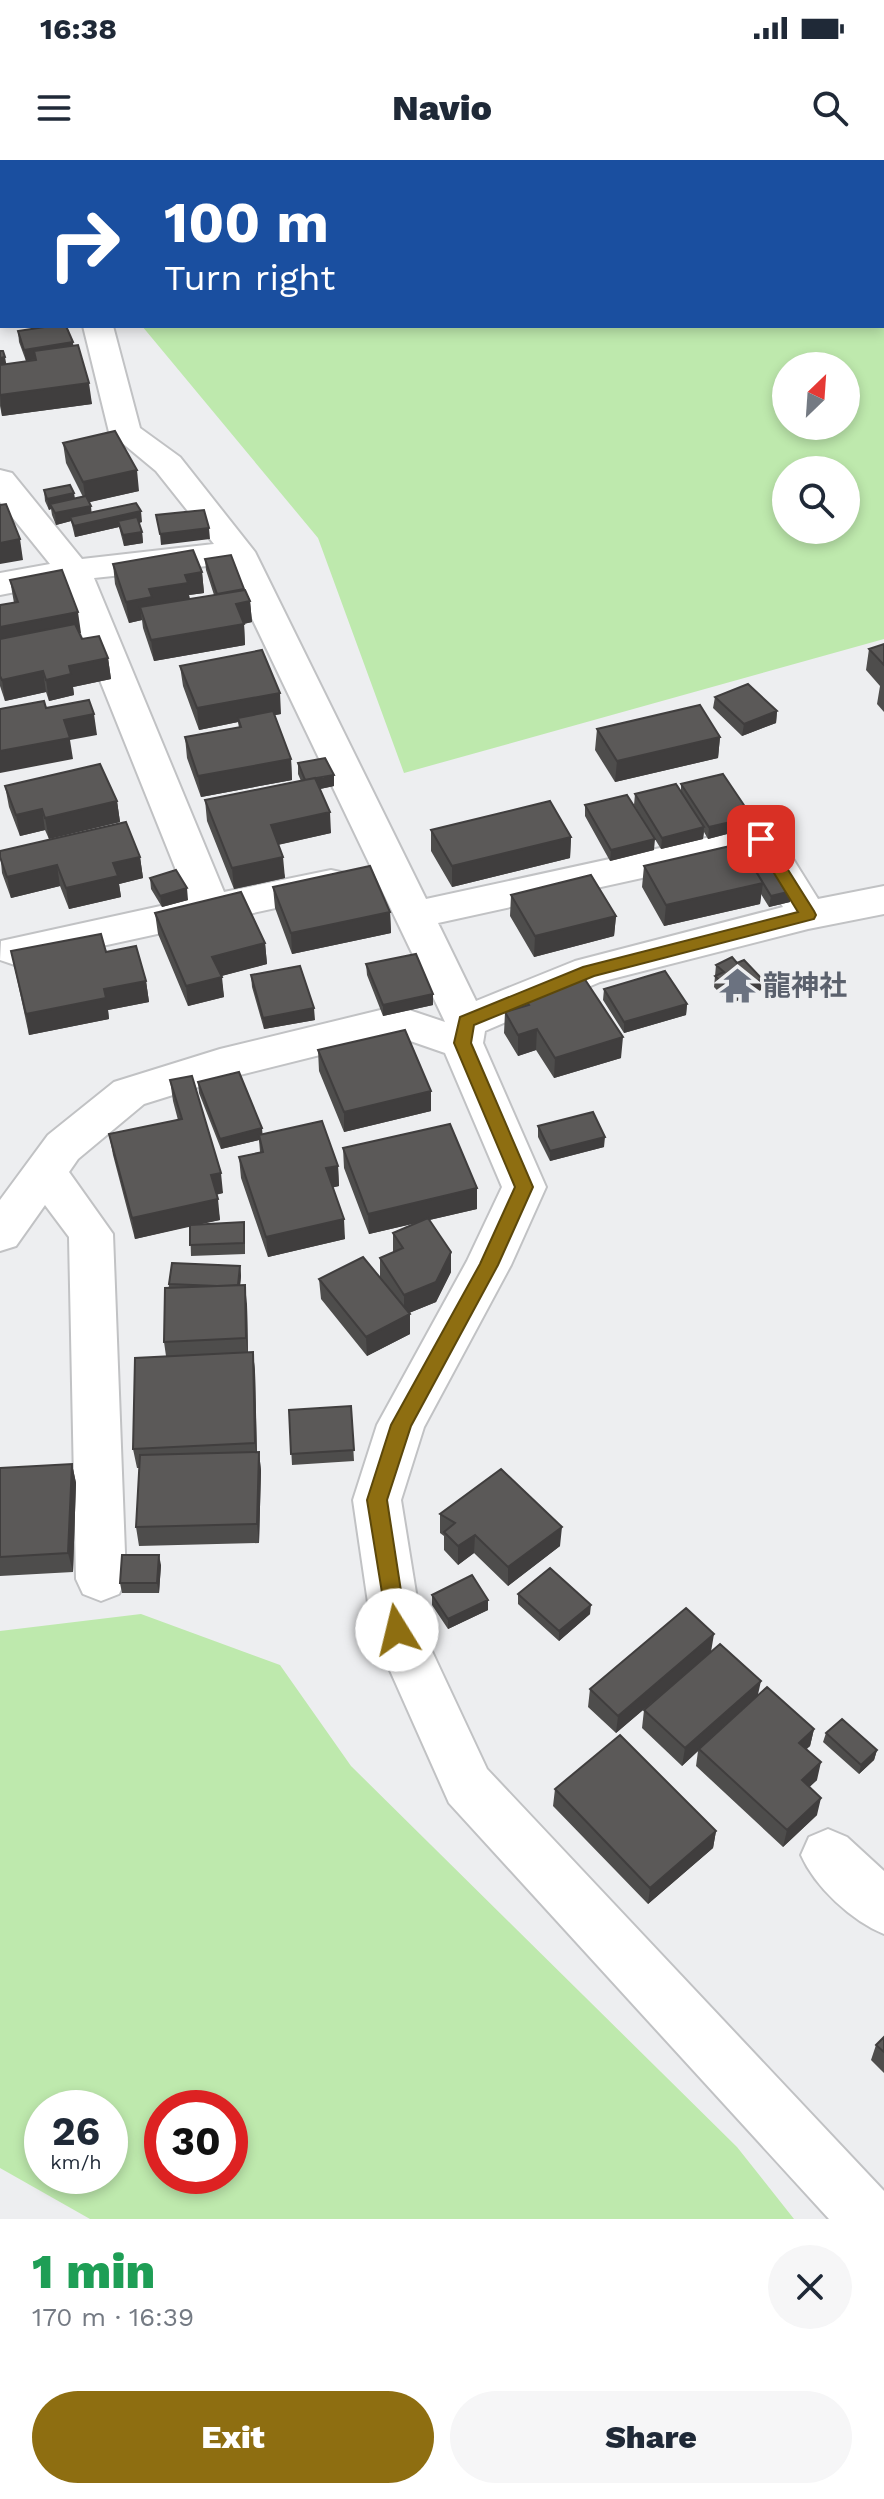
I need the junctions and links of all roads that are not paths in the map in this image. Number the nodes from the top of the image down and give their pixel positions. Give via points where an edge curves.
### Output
1 (99, 328) edge
2 (0, 480) edge
3 (238, 552) junction
4 (73, 570) junction
5 (0, 584) edge
6 (392, 870) junction
7 (884, 900) edge
8 (211, 908) junction
9 (414, 915) junction
10 (808, 915) junction
11 (15, 951) edge
12 (464, 1032) junction
13 (45, 1172) junction
14 (0, 1234) edge
15 (101, 1579) dead end
16 (828, 1855) dead end
17 (884, 1908) edge
18 (869, 2219) edge

1 - 3 street via 125,432 168,464
2 - 4 street
3 - 4 street
3 - 6 street
4 - 5 street
4 - 8 street
6 - 8 street
6 - 9 street
7 - 10 street
8 - 11 street
9 - 10 street via 761,839
9 - 12 street
10 - 12 street via 589,971
12 - 13 street via 397,1021 220,1064 129,1093 63,1147
12 - 18 street via 524,1187 401,1425 377,1500 397,1630 468,1786
13 - 14 street
13 - 15 street via 91,1234
16 - 17 street

